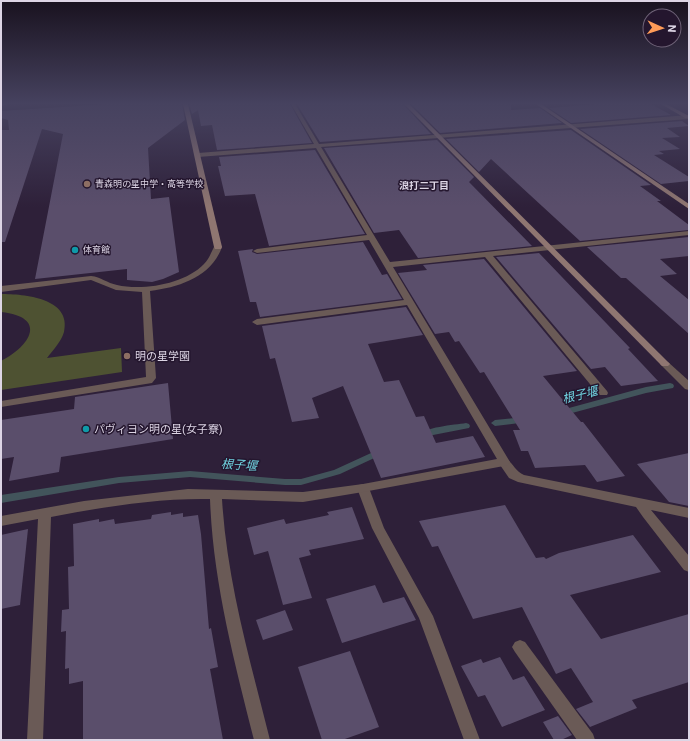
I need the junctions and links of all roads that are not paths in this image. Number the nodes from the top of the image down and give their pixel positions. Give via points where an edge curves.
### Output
1 (194, 139) edge
2 (314, 139) edge
3 (404, 139) edge
4 (441, 139) edge
5 (589, 139) edge
6 (318, 145) junction
7 (198, 155) junction
8 (689, 207) edge
9 (689, 233) edge
10 (371, 237) junction
11 (548, 247) junction
12 (257, 251) dead end
13 (487, 254) junction
14 (387, 265) junction
15 (1, 288) edge
16 (146, 290) junction
17 (409, 302) junction
18 (256, 322) dead end
19 (689, 387) edge
20 (603, 393) dead end
21 (1, 404) edge
22 (504, 462) junction
23 (363, 488) junction
24 (216, 495) junction
25 (641, 504) junction
26 (46, 512) junction
27 (689, 513) edge
28 (1, 521) edge
29 (689, 566) edge
30 (520, 647) dead end
31 (35, 740) edge
32 (262, 740) edge
33 (472, 740) edge
34 (587, 740) edge

1 - 7 street
2 - 6 street
3 - 6 street
4 - 11 street
5 - 8 street
6 - 7 street
6 - 10 street
7 - 16 street via 218,247 214,258 198,272 170,286
9 - 11 street
10 - 12 street
10 - 14 street
11 - 13 street
11 - 19 street
13 - 14 street
13 - 20 street
14 - 17 street
15 - 16 street via 100,278 110,286
16 - 21 street via 151,378 148,381
17 - 18 street
17 - 22 street
22 - 23 street
22 - 25 street via 514,475 522,479
23 - 24 street via 296,497
23 - 33 street via 378,528 426,616
24 - 26 street via 165,496
24 - 32 street via 220,556
25 - 27 street
25 - 29 street
26 - 28 street
26 - 31 street
30 - 34 street

